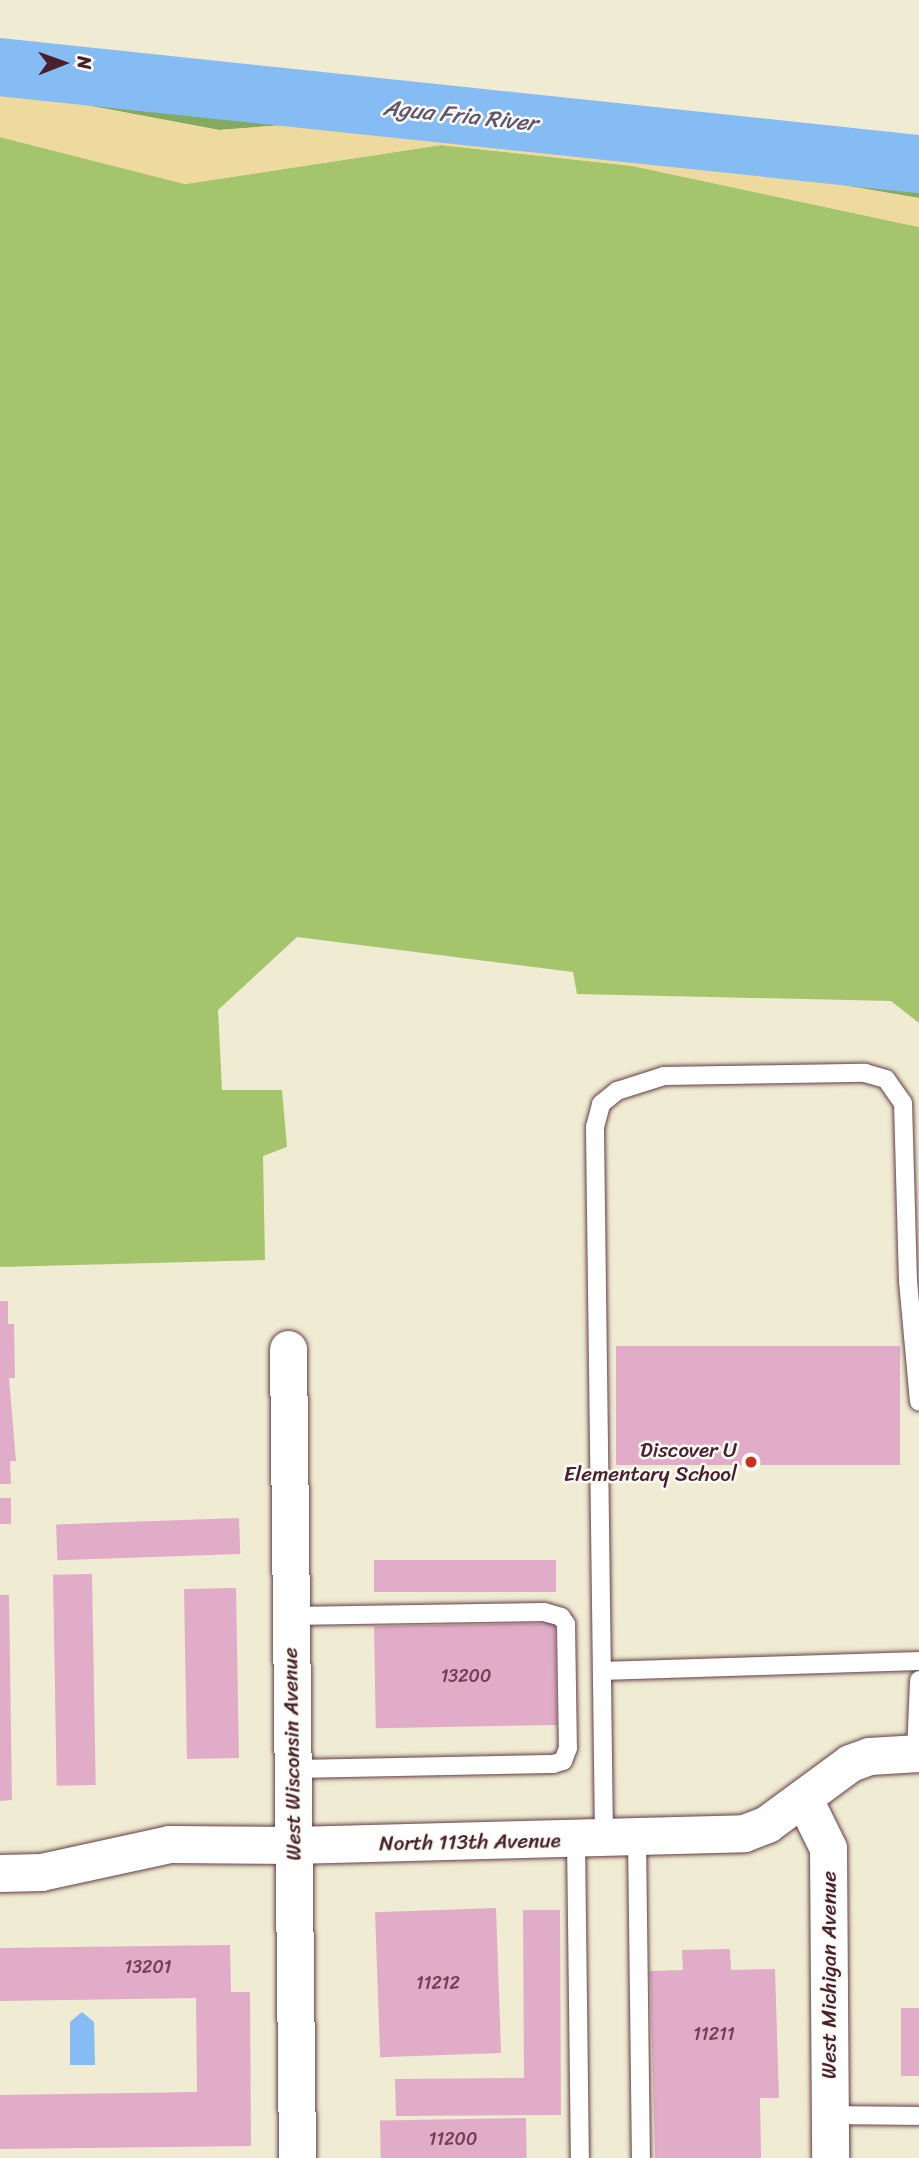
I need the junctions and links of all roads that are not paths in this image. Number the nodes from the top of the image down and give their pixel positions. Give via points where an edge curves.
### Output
1 (288, 1349) dead end
2 (919, 1402) edge
3 (290, 1616) junction
4 (919, 1661) edge
5 (602, 1671) junction
6 (919, 1680) edge
7 (918, 1754) edge
8 (292, 1769) junction
9 (804, 1798) junction
10 (606, 1838) junction
11 (293, 1845) junction
12 (0, 1873) edge
13 (830, 2115) junction
14 (919, 2116) edge
15 (297, 2158) edge
16 (580, 2158) edge
17 (641, 2158) edge
18 (830, 2158) edge

1 - 3 street, West Wisconsin Avenue
2 - 5 lane via 908,1281 903,1103 886,1079 865,1073 664,1076 617,1091 601,1104 594,1127
3 - 8 street, West Wisconsin Avenue
3 - 8 lane via 544,1612 561,1617 565,1624 568,1748 560,1764
4 - 5 lane
5 - 10 lane
6 - 7 lane
7 - 9 street, North 113th Avenue via 860,1759
8 - 11 street, West Wisconsin Avenue
9 - 10 street, North 113th Avenue via 754,1831
9 - 13 street, West Michigan Avenue via 828,1848
10 - 11 street, North 113th Avenue
10 - 16 lane
10 - 17 lane
11 - 12 street, North 113th Avenue via 170,1844 41,1872
11 - 15 street, West Wisconsin Avenue
13 - 14 lane
13 - 18 street, West Michigan Avenue

